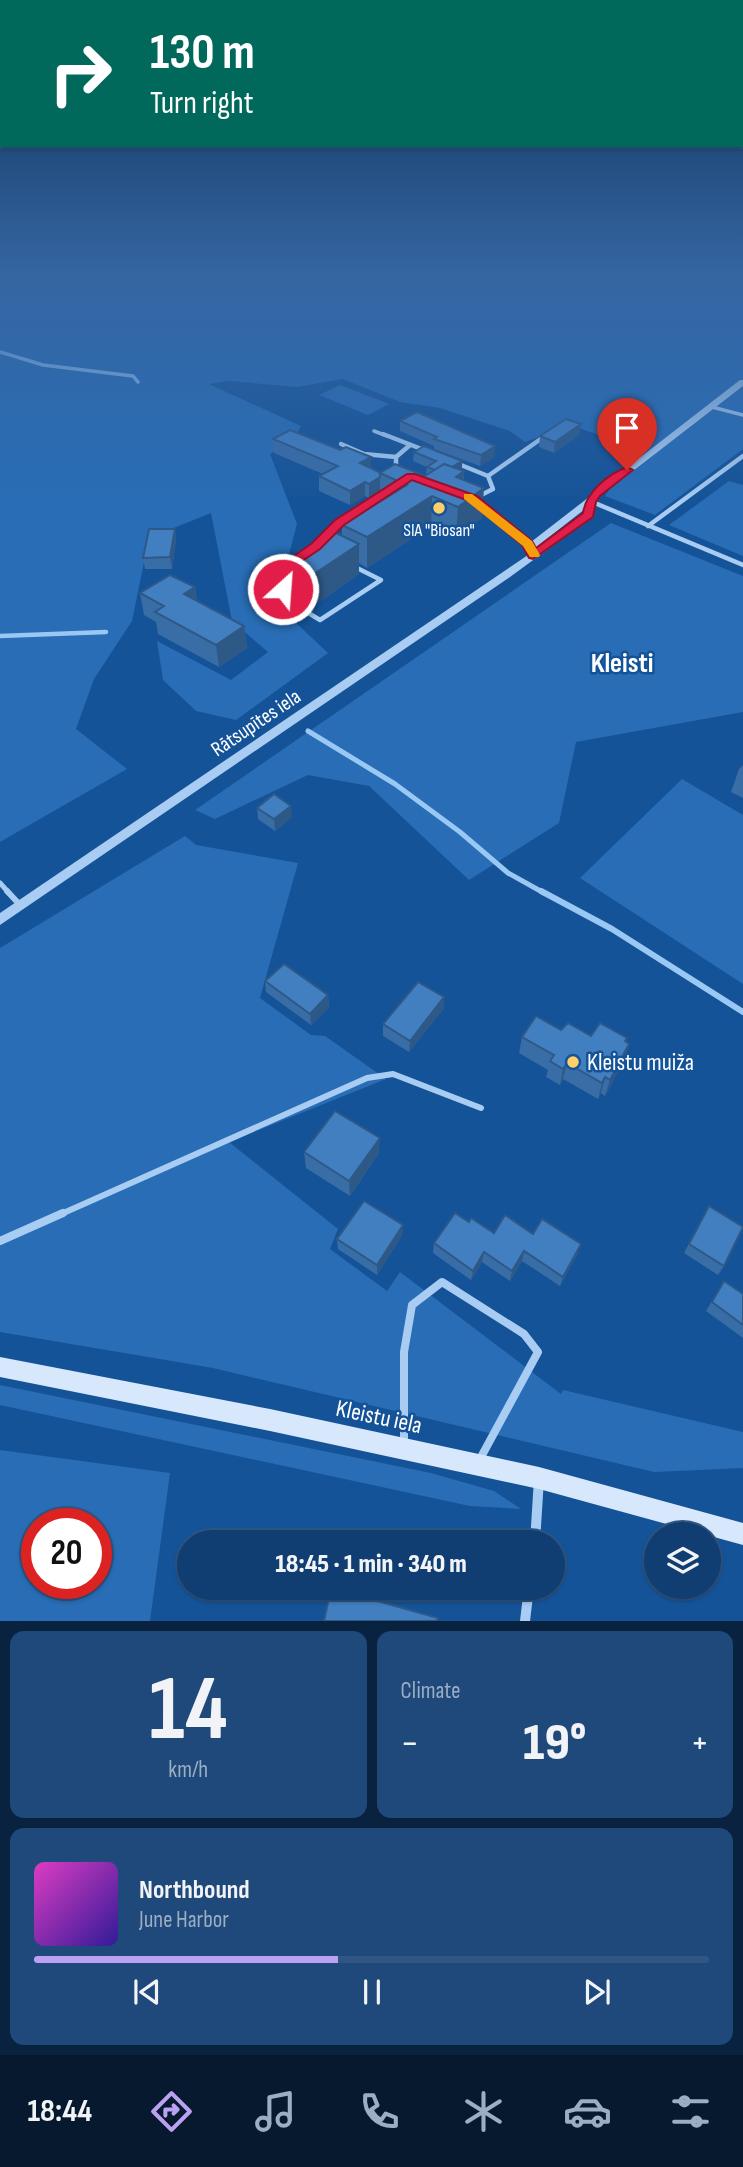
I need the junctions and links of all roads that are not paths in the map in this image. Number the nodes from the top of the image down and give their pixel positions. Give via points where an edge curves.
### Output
1 (742, 385) edge
2 (712, 407) junction
3 (743, 415) edge
4 (374, 431) dead end
5 (552, 431) edge
6 (341, 444) dead end
7 (410, 445) junction
8 (435, 455) edge
9 (743, 456) edge
10 (396, 457) junction
11 (447, 460) edge
12 (472, 470) junction
13 (404, 472) edge
14 (463, 475) edge
15 (488, 476) junction
16 (391, 489) edge
17 (590, 502) junction
18 (648, 526) junction
19 (315, 547) junction
20 (533, 556) junction
21 (743, 565) edge
22 (0, 883) edge
23 (22, 906) junction
24 (0, 920) edge
25 (481, 1108) dead end
26 (0, 1241) edge
27 (0, 1367) edge
28 (404, 1449) junction
29 (477, 1465) junction
30 (539, 1478) junction
31 (536, 1530) edge
32 (743, 1534) edge
33 (527, 1600) edge
34 (525, 1621) edge

1 - 2 street, Rātsupītes iela
2 - 3 lane
2 - 17 street, Rātsupītes iela
4 - 7 lane
5 - 15 lane
6 - 10 lane via 364,454
7 - 8 lane
7 - 10 lane
9 - 18 lane
10 - 13 lane via 396,469
11 - 12 lane
12 - 14 lane
12 - 15 lane
15 - 20 lane via 493,489 473,499 527,543
16 - 19 lane via 340,523
17 - 18 lane
17 - 20 street, Rātsupītes iela via 589,514
18 - 21 lane
19 - 19 lane via 360,571 381,580 320,620 295,606 283,589 289,564
20 - 23 street, Rātsupītes iela
22 - 23 lane
23 - 24 street, Rātsupītes iela
25 - 26 lane via 393,1074 367,1078
27 - 28 main road, Kleistu iela
28 - 29 main road, Kleistu iela
28 - 29 lane via 404,1352 412,1305 442,1282 524,1334 538,1352
29 - 30 main road, Kleistu iela
30 - 31 street
30 - 32 main road, Kleistu iela
33 - 34 street

